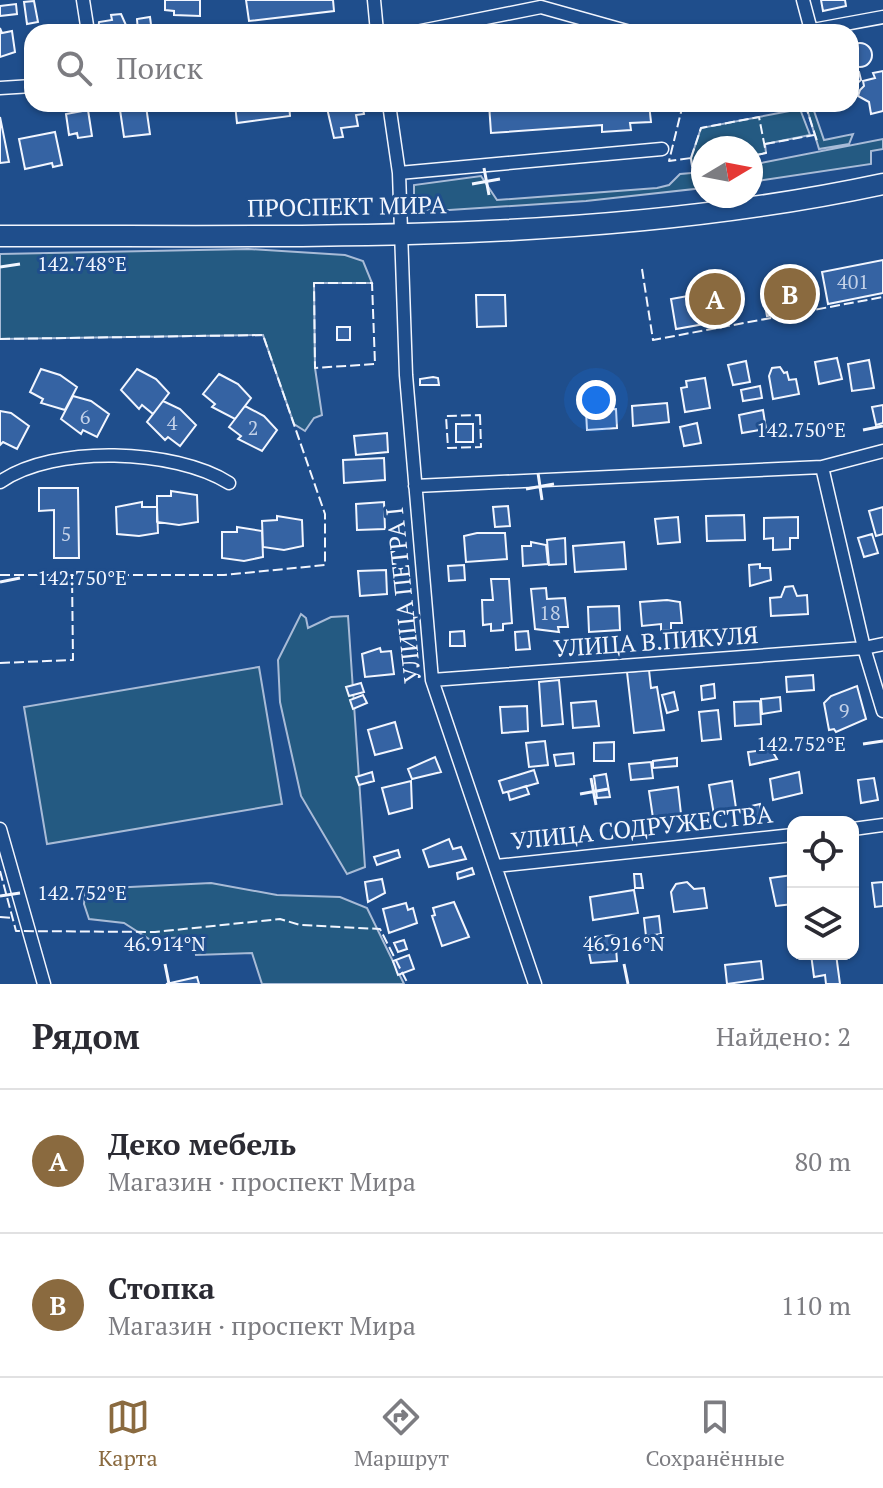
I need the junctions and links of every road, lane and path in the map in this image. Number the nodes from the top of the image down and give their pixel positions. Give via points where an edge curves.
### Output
1 (83, 0) edge
2 (374, 0) edge
3 (803, 0) edge
4 (540, 4) edge
5 (883, 17) edge
6 (87, 24) edge
7 (376, 24) edge
8 (451, 24) edge
9 (604, 24) edge
10 (805, 24) edge
11 (844, 24) edge
12 (24, 86) edge
13 (0, 88) edge
14 (390, 112) edge
15 (662, 149) dead end
16 (399, 173) junction
17 (883, 184) edge
18 (403, 234) junction
19 (0, 236) edge
20 (883, 451) edge
21 (822, 467) junction
22 (0, 482) edge
23 (229, 483) dead end
24 (415, 486) junction
25 (883, 644) edge
26 (864, 648) junction
27 (432, 680) junction
28 (883, 711) edge
29 (883, 825) edge
30 (859, 828) edge
31 (0, 829) edge
32 (787, 836) edge
33 (496, 866) junction
34 (44, 984) edge
35 (535, 984) edge

1 - 6 street
2 - 7 street
3 - 10 street
4 - 8 street
4 - 9 street
5 - 11 street
12 - 13 street
14 - 16 street, УЛИЦА ПЕТРА I
15 - 16 street
16 - 18 street, УЛИЦА ПЕТРА I
17 - 18 main road, ПРОСПЕКТ МИРА via 752,206 564,227
18 - 19 main road, ПРОСПЕКТ МИРА
18 - 24 street, УЛИЦА ПЕТРА I
20 - 21 street
21 - 24 street
21 - 26 street
22 - 23 street via 56,460 125,457 209,471
24 - 27 street, УЛИЦА ПЕТРА I
25 - 26 street, УЛИЦА В.ПИКУЛЯ
26 - 27 street, УЛИЦА В.ПИКУЛЯ
26 - 28 street
27 - 33 street, УЛИЦА ПЕТРА I
29 - 30 street
31 - 34 street
32 - 33 street, УЛИЦА СОДРУЖЕСТВА
33 - 35 street, УЛИЦА ПЕТРА I

